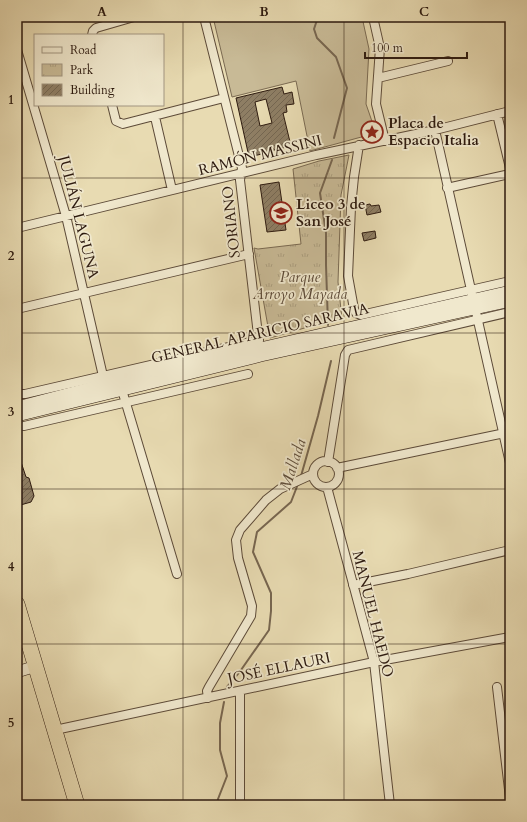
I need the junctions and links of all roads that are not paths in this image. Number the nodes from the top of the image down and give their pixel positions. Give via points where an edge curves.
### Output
1 (134, 17) edge
2 (204, 17) edge
3 (373, 17) edge
4 (92, 33) edge
5 (17, 50) edge
6 (448, 61) dead end
7 (378, 78) junction
8 (224, 98) junction
9 (112, 106) edge
10 (510, 111) edge
11 (497, 114) junction
12 (155, 117) junction
13 (435, 130) junction
14 (386, 140) junction
15 (360, 145) junction
16 (510, 168) edge
17 (241, 174) junction
18 (510, 174) edge
19 (447, 188) junction
20 (172, 190) junction
21 (66, 216) junction
22 (17, 228) edge
23 (248, 254) junction
24 (510, 281) edge
25 (510, 291) edge
26 (84, 294) junction
27 (474, 299) junction
28 (510, 301) edge
29 (17, 309) edge
30 (510, 312) edge
31 (478, 320) junction
32 (260, 348) junction
33 (248, 374) dead end
34 (105, 384) junction
35 (122, 390) junction
36 (17, 394) edge
37 (125, 402) junction
38 (17, 410) edge
39 (24, 426) dead end
40 (507, 432) edge
41 (328, 462) junction
42 (357, 463) junction
43 (510, 463) edge
44 (337, 468) junction
45 (311, 477) junction
46 (336, 482) junction
47 (327, 487) junction
48 (330, 502) junction
49 (510, 550) edge
50 (176, 574) dead end
51 (353, 585) junction
52 (17, 604) edge
53 (17, 637) edge
54 (510, 637) edge
55 (374, 662) junction
56 (26, 669) edge
57 (497, 687) dead end
58 (240, 691) junction
59 (208, 698) junction
60 (55, 730) junction
61 (510, 798) edge
62 (68, 805) edge
63 (77, 805) edge
64 (240, 805) edge
65 (390, 805) edge

1 - 4 street via 96,28
2 - 8 street, SORIANO
3 - 7 street via 380,48
5 - 21 street, JULIÁN LAGUNA
6 - 7 street
7 - 14 street via 376,104
8 - 12 street
8 - 17 street, SORIANO via 242,168
9 - 12 street via 116,121 123,124
10 - 11 street, RAMÓN MASSINI
11 - 13 street, RAMÓN MASSINI
11 - 16 street
12 - 20 street
13 - 14 street, RAMÓN MASSINI
13 - 19 street
14 - 15 street, RAMÓN MASSINI
15 - 17 street, RAMÓN MASSINI
15 - 27 street, GENERAL APARICIO SARAVIA via 350,207 348,276 356,312 361,316
17 - 20 street, RAMÓN MASSINI
17 - 23 street, SORIANO
18 - 19 street
19 - 27 street
20 - 21 street, RAMÓN MASSINI
21 - 22 street, RAMÓN MASSINI
21 - 26 street, JULIÁN LAGUNA
23 - 26 street
23 - 32 street, SORIANO
24 - 27 street, GENERAL APARICIO SARAVIA
25 - 27 main road, GENERAL APARICIO SARAVIA
26 - 29 street
26 - 34 street, JULIÁN LAGUNA
27 - 28 main road, GENERAL APARICIO SARAVIA
27 - 31 street
27 - 32 main road, GENERAL APARICIO SARAVIA
30 - 31 street
31 - 40 street
31 - 41 street via 348,350 345,355
32 - 34 main road, GENERAL APARICIO SARAVIA
32 - 35 main road, GENERAL APARICIO SARAVIA
33 - 37 street
34 - 35 main road, GENERAL APARICIO SARAVIA
34 - 36 street, GENERAL APARICIO SARAVIA
34 - 38 main road, GENERAL APARICIO SARAVIA
35 - 37 street
37 - 39 street
37 - 50 street
40 - 42 street
40 - 43 street
41 - 44 street
41 - 45 street via 318,464
42 - 44 street
42 - 46 street
44 - 46 street
45 - 47 street via 320,486
45 - 59 street via 280,489 266,500 240,530 236,540 238,558 252,606 251,616 208,686
46 - 47 street
46 - 48 street
47 - 48 street, MANUEL HAEDO
48 - 51 street, MANUEL HAEDO
49 - 51 street
51 - 55 street, MANUEL HAEDO
52 - 56 highway
53 - 56 highway
54 - 55 street, JOSÉ ELLAURI
55 - 58 street, JOSÉ ELLAURI
55 - 65 street, MANUEL HAEDO
56 - 60 highway
56 - 62 highway
57 - 61 street
58 - 59 street, JOSÉ ELLAURI
58 - 64 street
59 - 60 street, JOSÉ ELLAURI
60 - 63 highway

